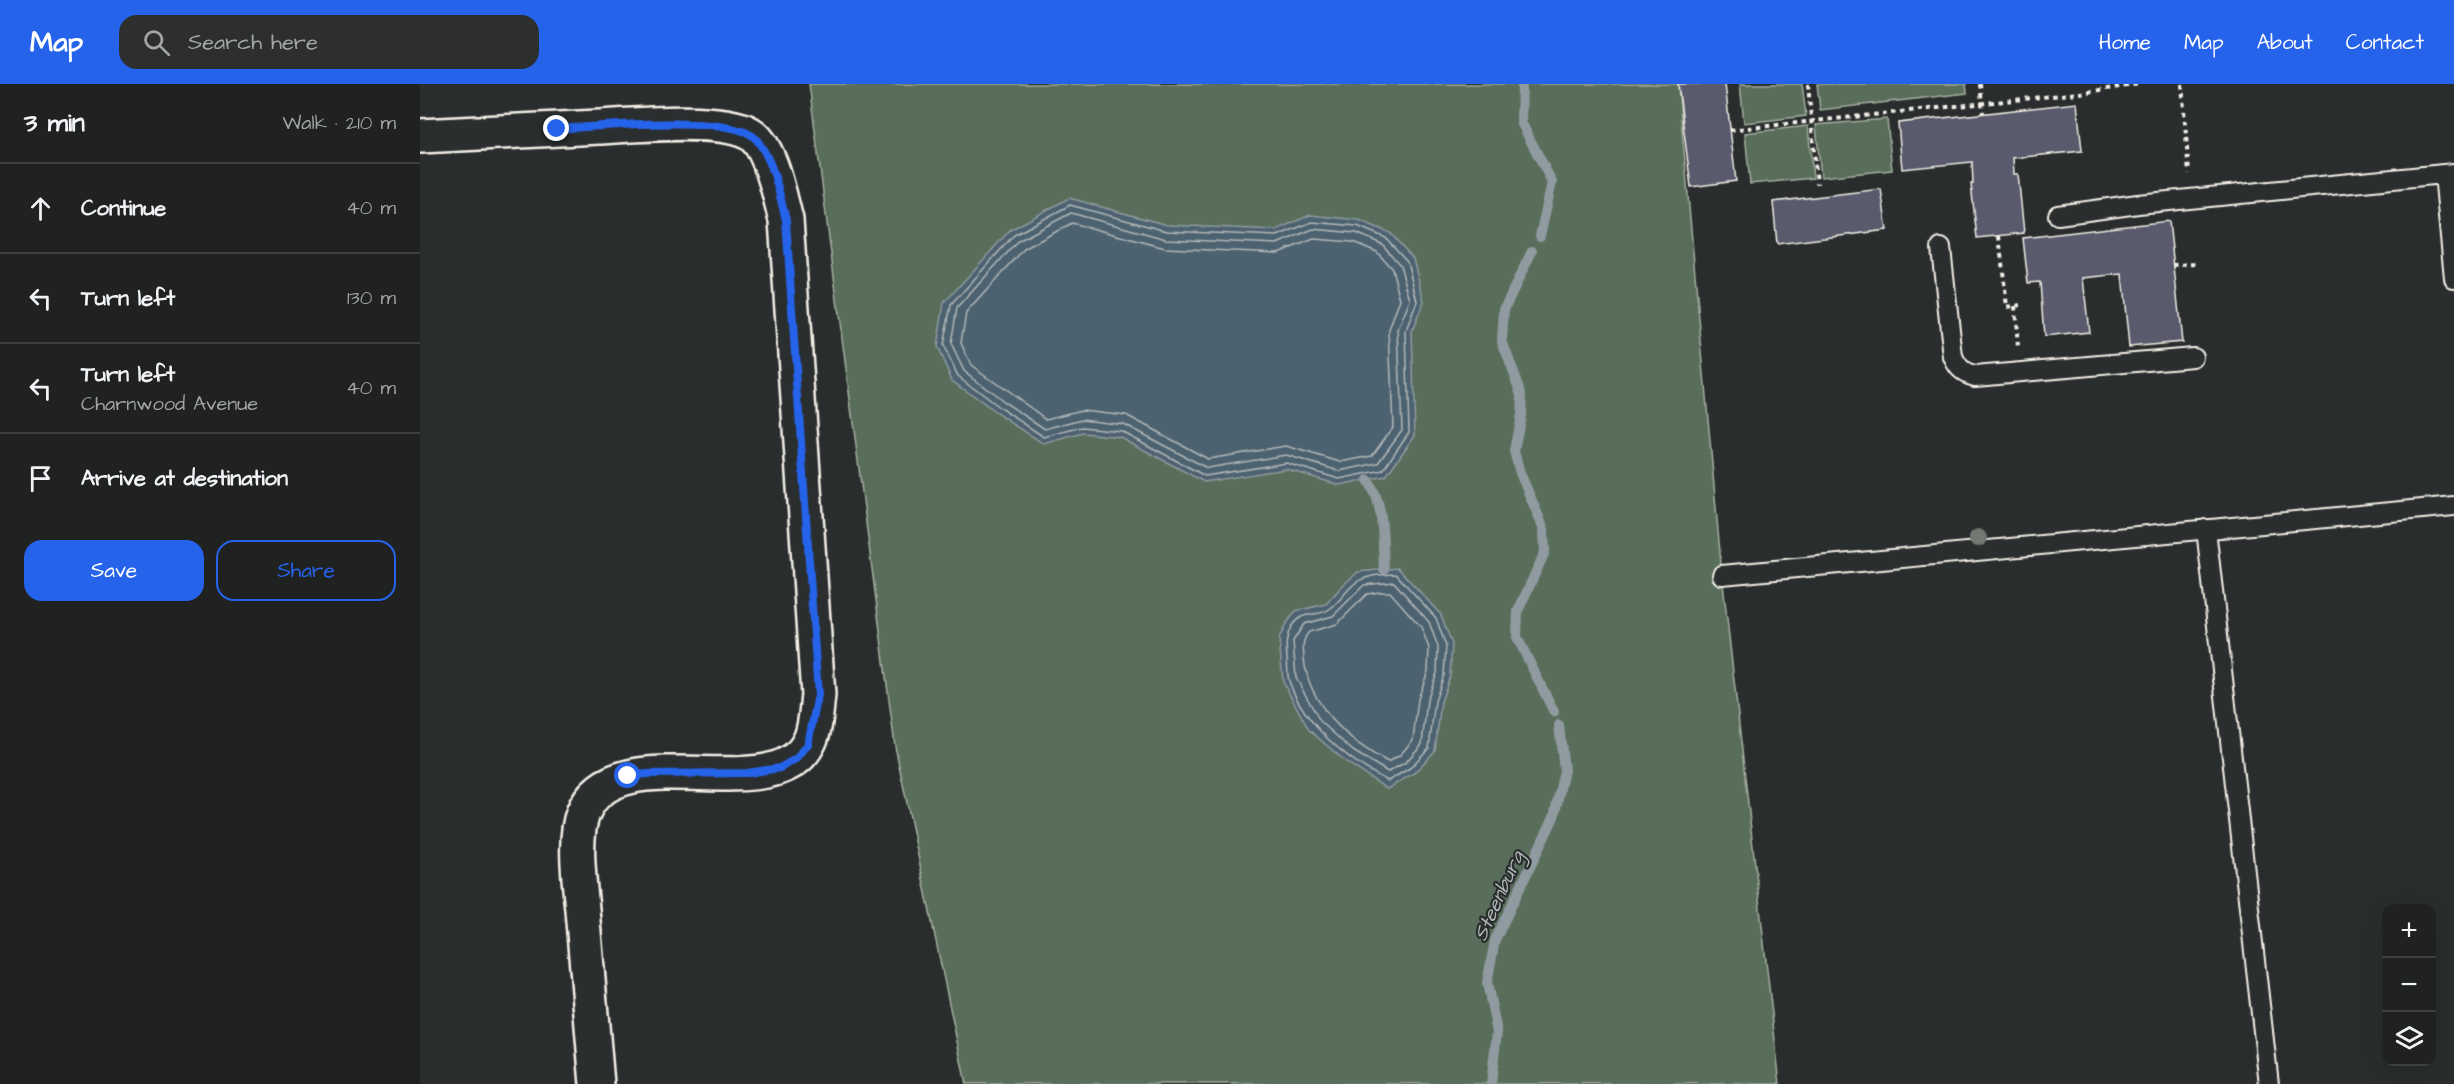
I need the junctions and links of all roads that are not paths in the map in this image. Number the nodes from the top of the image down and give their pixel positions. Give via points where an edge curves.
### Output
1 (420, 136) edge
2 (2449, 174) edge
3 (2058, 215) dead end
4 (1941, 248) dead end
5 (2454, 278) edge
6 (2193, 357) dead end
7 (2454, 506) edge
8 (2206, 529) junction
9 (1722, 575) dead end
10 (597, 1084) edge
11 (2269, 1084) edge

1 - 10 street via 659,124 709,125 748,132 768,159 786,220 818,695 814,721 808,744 797,758 780,768 747,773 628,776 594,794 583,813 579,876
2 - 3 lane
2 - 5 lane
4 - 6 lane via 1953,357 1962,371 1975,376
7 - 8 lane
8 - 9 lane
8 - 11 lane

